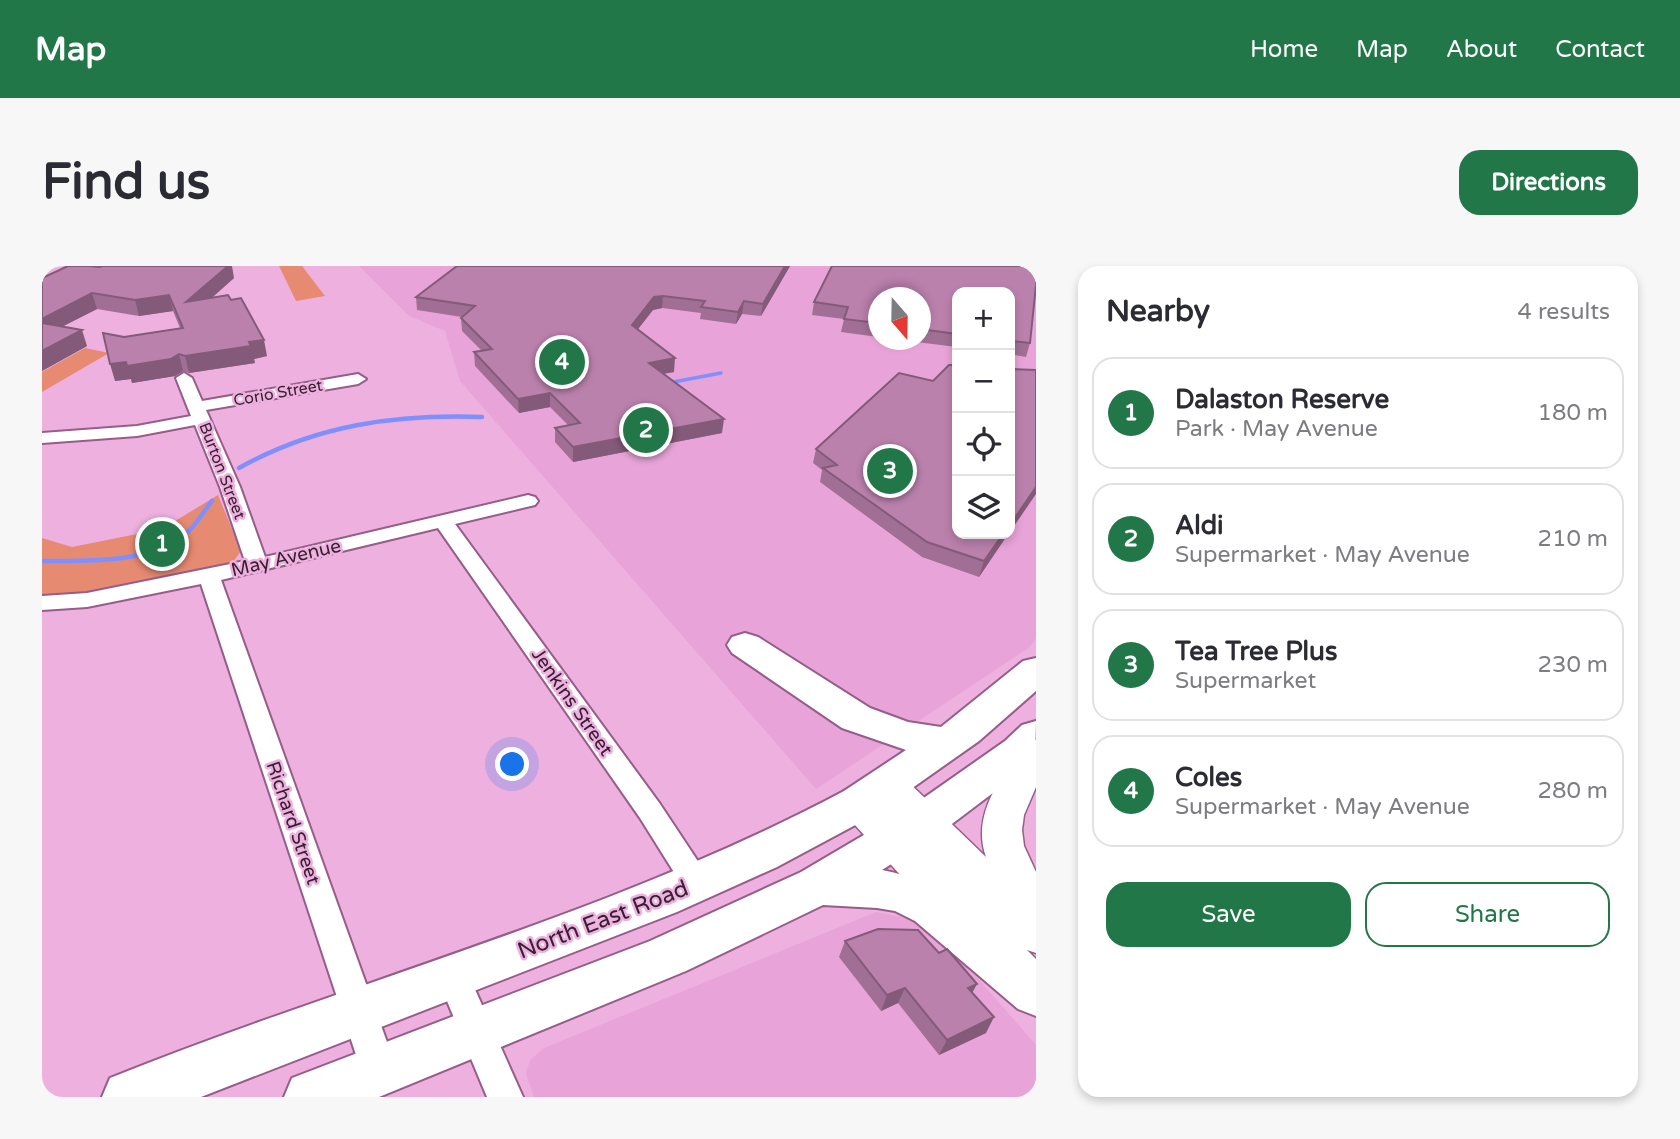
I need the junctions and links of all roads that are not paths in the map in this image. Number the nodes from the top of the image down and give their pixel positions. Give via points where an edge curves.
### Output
1 (184, 379) dead end
2 (358, 379) dead end
3 (199, 413) junction
4 (42, 438) edge
5 (528, 501) dead end
6 (443, 521) junction
7 (257, 564) junction
8 (209, 576) junction
9 (42, 603) edge
10 (745, 645) dead end
11 (1036, 670) edge
12 (1020, 690) edge
13 (1036, 735) edge
14 (947, 743) junction
15 (1036, 753) edge
16 (873, 794) junction
17 (910, 831) junction
18 (698, 884) junction
19 (818, 887) junction
20 (1036, 908) edge
21 (1036, 934) edge
22 (453, 977) junction
23 (1036, 992) edge
24 (358, 1013) junction
25 (477, 1031) junction
26 (380, 1070) junction
27 (130, 1097) edge
28 (312, 1097) edge
29 (505, 1097) edge

1 - 3 street, Burton Street
2 - 3 street, Corio Street
3 - 4 street, Corio Street via 137,431
3 - 7 street, Burton Street
5 - 6 street, May Avenue
6 - 7 street, May Avenue
6 - 18 street, Jenkins Street
7 - 8 street, May Avenue
8 - 9 street, May Avenue via 87,600
8 - 24 street, Richard Street
10 - 14 main road via 856,718 902,735
11 - 12 main road, North East Road
12 - 14 main road, North East Road
13 - 17 main road
14 - 16 main road, North East Road
15 - 20 main road via 1009,797 1000,828 1003,856
16 - 17 main road
16 - 18 main road, North East Road via 793,840
17 - 19 main road
17 - 21 main road
17 - 23 main road
18 - 22 main road, North East Road
19 - 23 main road via 855,885 915,897
19 - 25 main road via 668,956
22 - 24 main road, North East Road
22 - 25 street
24 - 26 street, Richard Street
24 - 27 main road, North East Road
25 - 26 main road
25 - 29 street
26 - 28 main road

